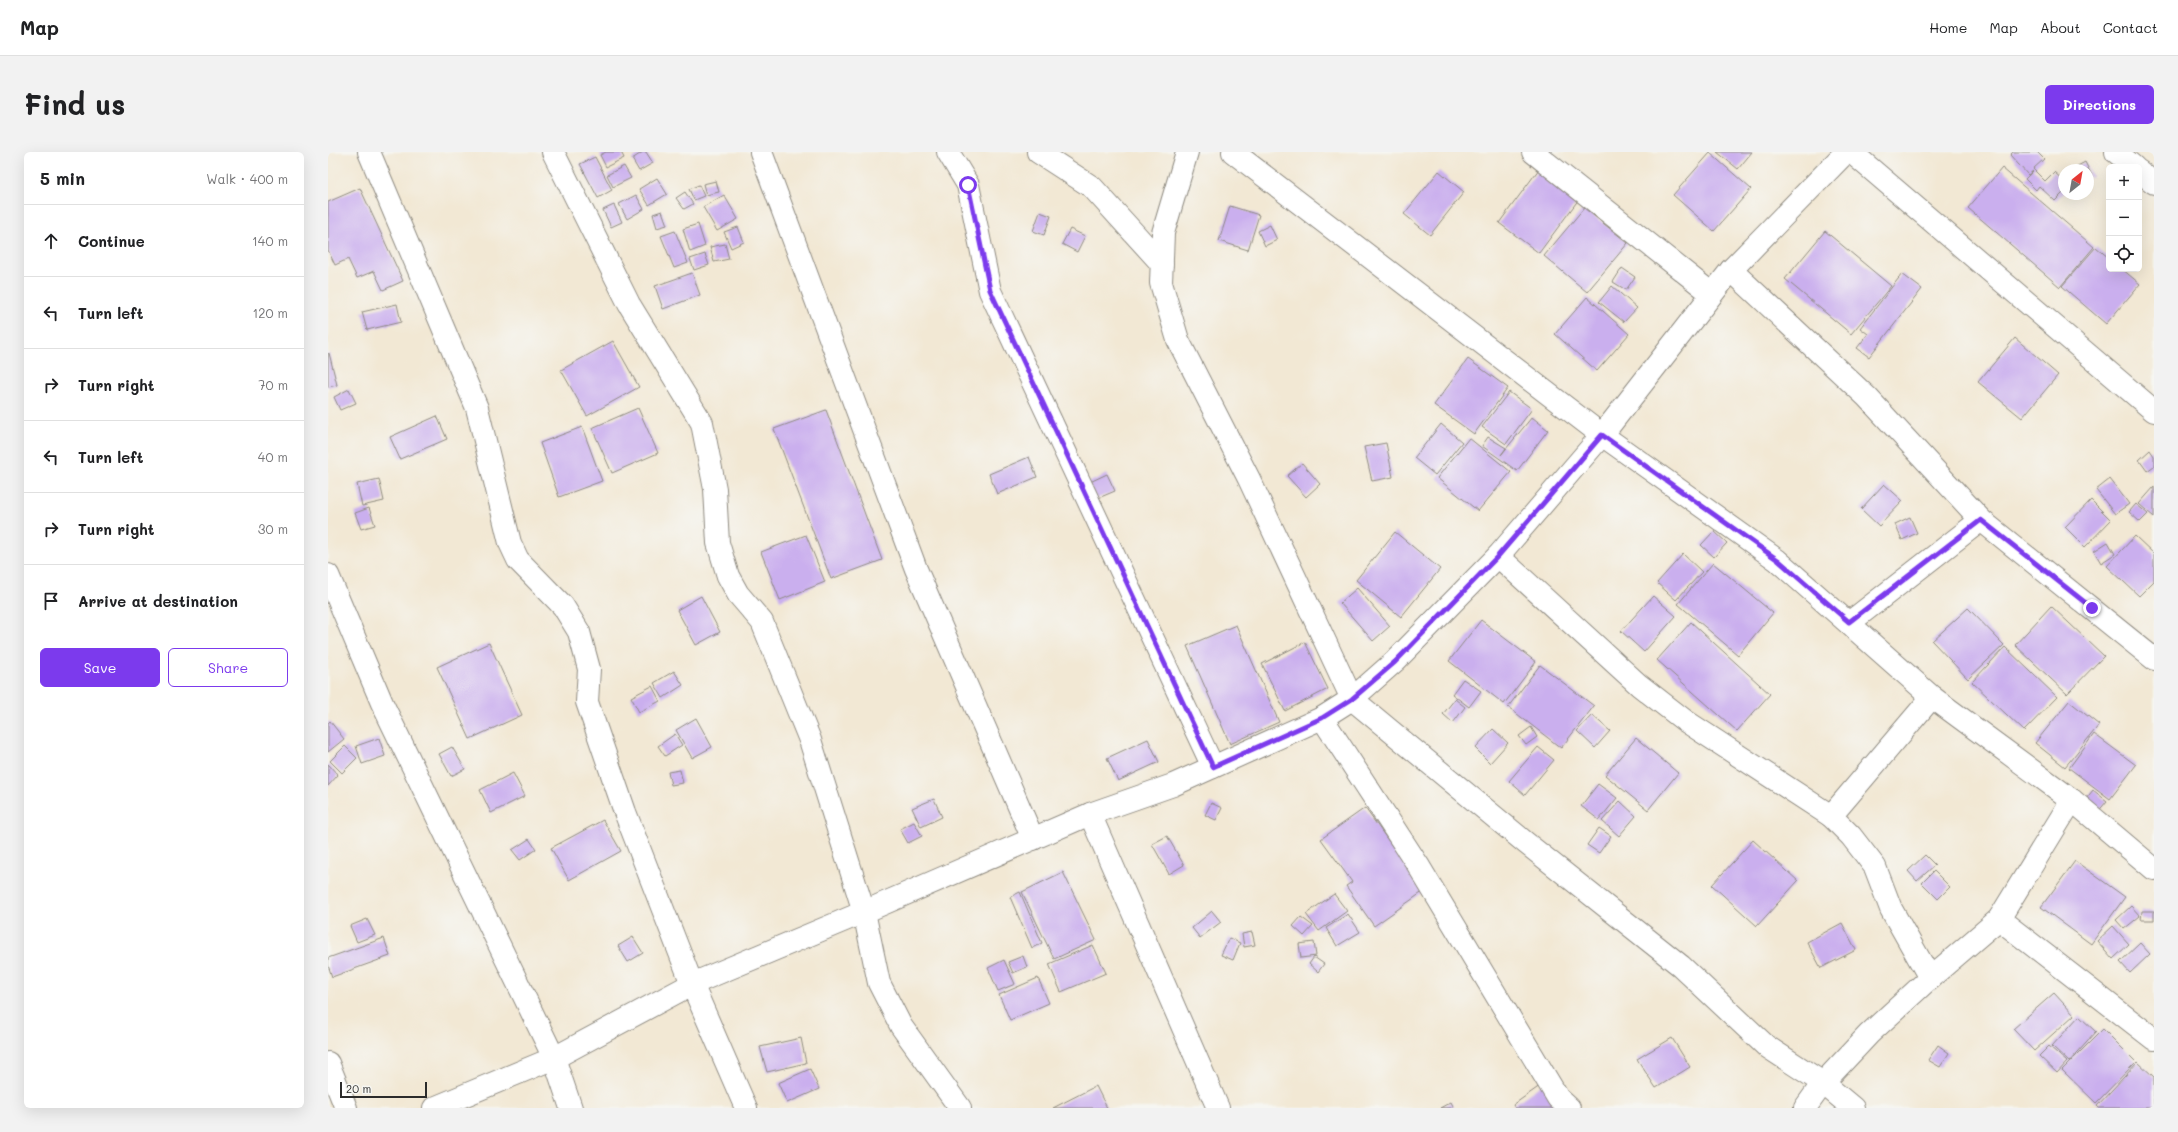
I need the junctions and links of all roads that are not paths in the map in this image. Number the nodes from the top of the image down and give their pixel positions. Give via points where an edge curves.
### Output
1 (369, 152) edge
2 (553, 152) edge
3 (760, 152) edge
4 (948, 152) edge
5 (1038, 152) edge
6 (1187, 152) edge
7 (1233, 152) edge
8 (1533, 152) edge
9 (1846, 152) edge
10 (1851, 152) edge
11 (2116, 152) edge
12 (2130, 164) edge
13 (2142, 173) edge
14 (2154, 183) edge
15 (1162, 264) junction
16 (1731, 270) junction
17 (1712, 294) junction
18 (2154, 411) edge
19 (1602, 435) junction
20 (1981, 520) junction
21 (1498, 556) junction
22 (328, 575) edge
23 (1849, 622) junction
24 (2154, 659) edge
25 (1932, 697) junction
26 (1352, 699) junction
27 (1322, 718) junction
28 (1213, 767) junction
29 (2072, 800) junction
30 (1090, 814) junction
31 (1831, 816) junction
32 (1033, 839) junction
33 (2154, 869) edge
34 (864, 912) junction
35 (1999, 919) junction
36 (1930, 978) junction
37 (692, 984) junction
38 (2154, 1038) edge
39 (554, 1058) junction
40 (328, 1063) edge
41 (1823, 1083) junction
42 (346, 1108) edge
43 (434, 1108) edge
44 (571, 1108) edge
45 (746, 1108) edge
46 (960, 1108) edge
47 (1218, 1108) edge
48 (1569, 1108) edge
49 (1805, 1108) edge
50 (1853, 1108) edge

1 - 37 street via 477,408 510,543 518,560 563,606 578,632 590,669 587,702 625,812
2 - 34 street via 629,304 702,423 715,489 718,543 728,576 738,594 762,622 783,672 810,740
3 - 32 street via 916,569
4 - 28 street via 968,185 990,290
5 - 15 street via 1092,187
6 - 15 street via 1163,233
7 - 19 street
8 - 17 street
9 - 16 street
10 - 18 street
11 - 12 street
13 - 14 street
15 - 26 street via 1161,283 1178,340 1249,479
16 - 17 street
16 - 20 street via 1866,397
17 - 19 street
19 - 21 street
19 - 23 street via 1778,560
20 - 23 street
20 - 24 street
21 - 26 street via 1395,662
21 - 31 street via 1639,685 1684,720
22 - 39 street via 382,703
23 - 25 street
25 - 29 street
25 - 31 street
26 - 27 street
26 - 41 street via 1526,843 1681,966 1766,1046
27 - 28 street
27 - 48 street via 1418,865 1558,1098
28 - 30 street via 1173,785
29 - 33 street
29 - 35 street
30 - 32 street
30 - 47 street
31 - 36 street via 1852,836 1875,867 1891,909
32 - 34 street
34 - 37 street
34 - 46 street via 880,983 888,1002 901,1026
35 - 36 street
35 - 38 street
36 - 41 street via 1869,1034
37 - 39 street
37 - 45 street
39 - 43 street
39 - 44 street
40 - 42 street
41 - 49 street
41 - 50 street

